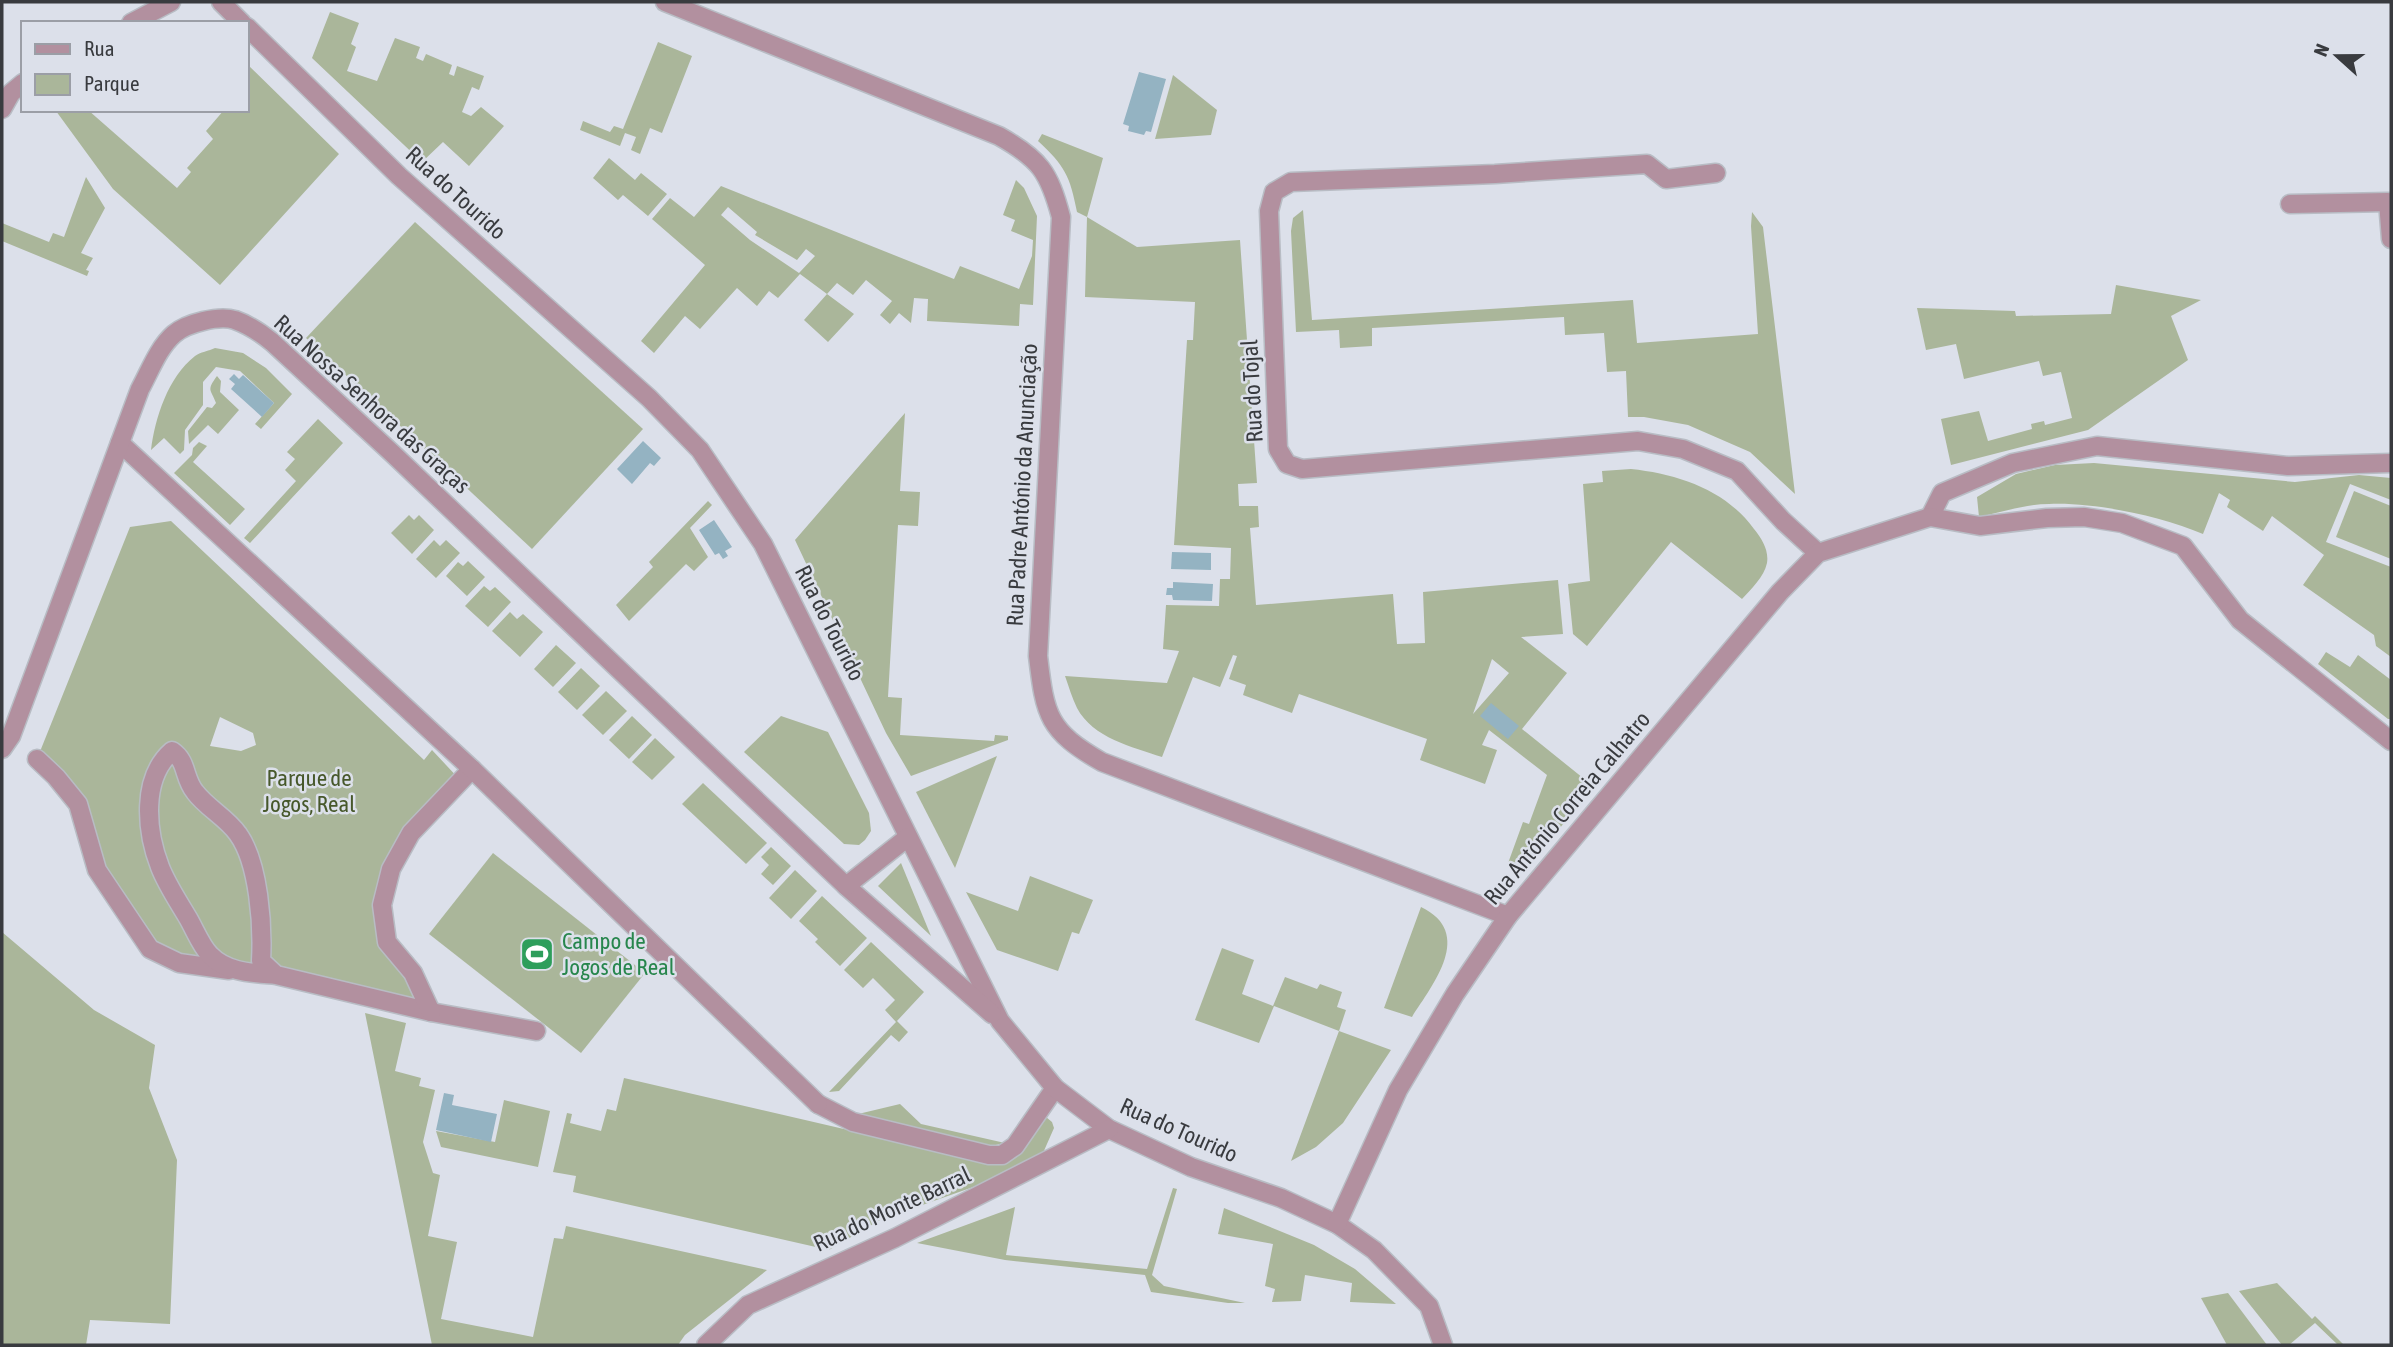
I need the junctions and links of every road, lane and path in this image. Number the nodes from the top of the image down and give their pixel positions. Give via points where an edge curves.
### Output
1 (171, 2) edge
2 (221, 2) edge
3 (665, 2) edge
4 (135, 21) edge
5 (241, 21) edge
6 (248, 28) edge
7 (21, 85) edge
8 (2, 109) edge
9 (1716, 173) dead end
10 (2290, 204) dead end
11 (2391, 239) edge
12 (120, 443) junction
13 (2391, 463) edge
14 (1930, 517) junction
15 (1818, 553) junction
16 (2391, 741) edge
17 (2, 749) edge
18 (37, 759) dead end
19 (472, 769) junction
20 (908, 837) junction
21 (846, 886) junction
22 (1508, 916) junction
23 (237, 971) junction
24 (276, 975) junction
25 (431, 1012) junction
26 (1000, 1020) junction
27 (536, 1031) dead end
28 (1055, 1088) junction
29 (1109, 1129) junction
30 (1337, 1224) junction
31 (706, 1345) edge
32 (1443, 1345) edge

1 - 4 street
2 - 5 street
3 - 22 street, Rua Padre António da Anunciação via 999,136 1027,151 1054,190 1060,217 1038,656 1043,700 1056,728 1102,762
6 - 20 street, Rua do Tourido via 399,176 649,398 700,450 763,544
7 - 8 street
9 - 15 street, Rua do Tojal via 1666,179 1647,164 1291,182 1274,191 1269,211 1278,449 1287,464 1302,469 1638,441 1683,449 1737,471
10 - 11 street via 2388,202
12 - 17 street, Rua Nossa Senhora das Graças via 11,736
12 - 19 street
12 - 21 street, Rua Nossa Senhora das Graças via 140,389 174,334 190,324 232,319 258,331
13 - 14 street via 2288,466 2097,446 2001,468 1942,493
14 - 15 street, Rua António Correia Calhatro
14 - 16 street via 1980,526 2084,517 2122,523 2183,546 2240,620
15 - 22 street, Rua António Correia Calhatro via 1780,592
18 - 23 street via 78,804 97,870 150,949 179,963
19 - 25 street via 411,833 391,869 382,905 387,942 413,973
19 - 28 street via 818,1104 853,1122 1002,1155 1016,1146
20 - 21 street
20 - 26 street, Rua do Tourido
21 - 26 street, Rua Nossa Senhora das Graças
22 - 30 street, Rua António Correia Calhatro via 1398,1090
23 - 24 street
23 - 24 street via 211,956 159,864 148,811 161,760 172,751 181,757 196,793 239,834 255,873 263,933 261,961
24 - 25 street
25 - 27 street
26 - 28 street, Rua do Tourido
28 - 29 street, Rua do Tourido
29 - 30 street, Rua do Tourido via 1191,1167 1281,1198
29 - 31 street, Rua do Monte Barral via 895,1238 748,1305
30 - 32 street, Rua do Tourido via 1374,1250 1429,1306

